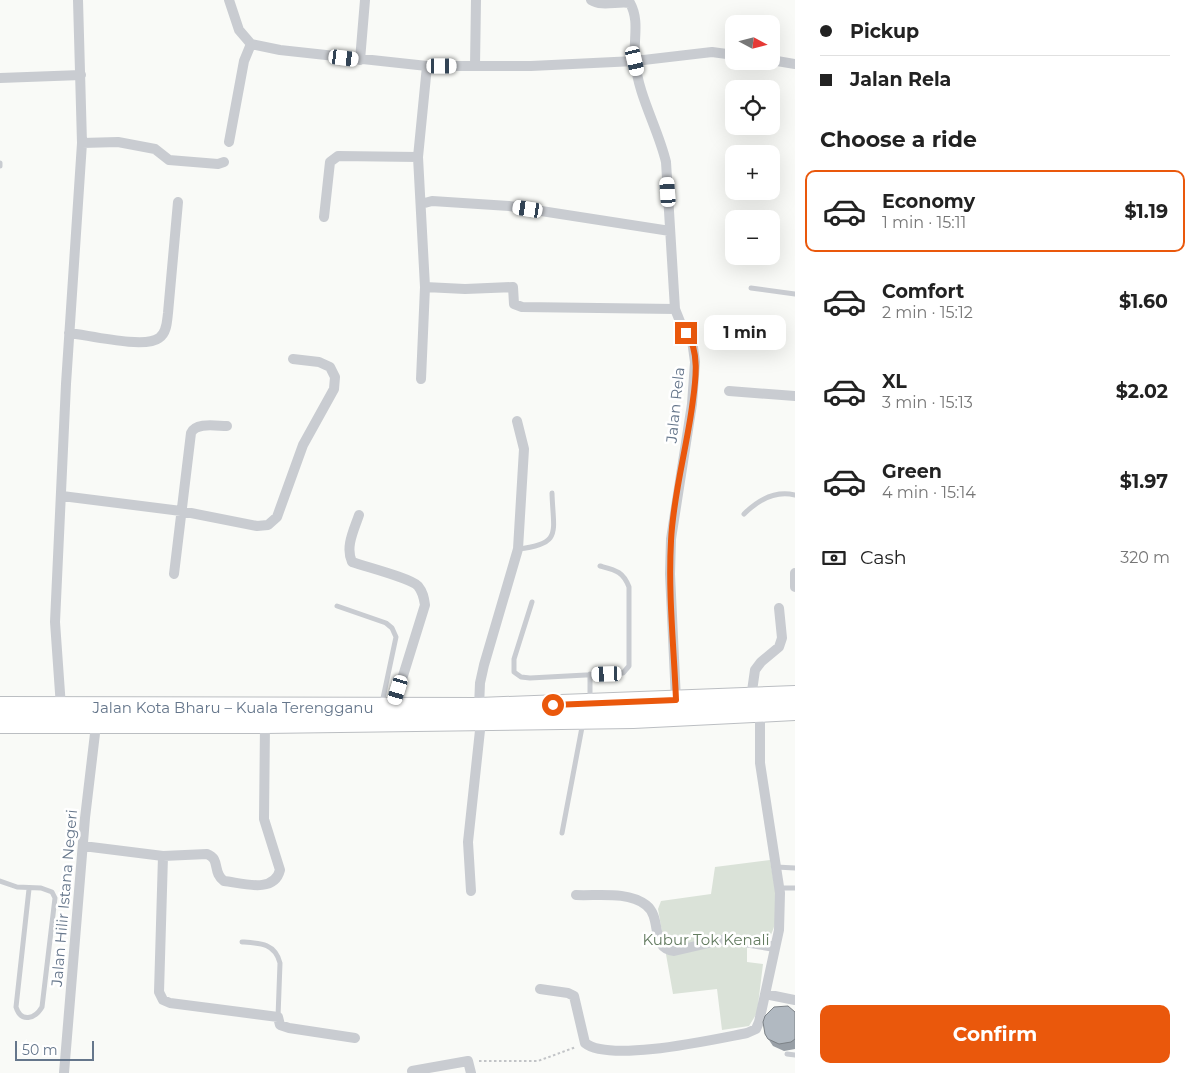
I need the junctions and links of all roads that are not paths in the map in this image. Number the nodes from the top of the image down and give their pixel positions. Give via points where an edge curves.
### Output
1 (78, 0) edge
2 (229, 0) edge
3 (365, 0) edge
4 (476, 0) edge
5 (591, 0) edge
6 (251, 44) junction
7 (725, 54) edge
8 (360, 60) junction
9 (635, 61) junction
10 (780, 62) edge
11 (795, 64) edge
12 (427, 66) junction
13 (475, 66) junction
14 (81, 75) junction
15 (0, 78) edge
16 (229, 142) dead end
17 (82, 144) junction
18 (418, 157) junction
19 (224, 162) dead end
20 (0, 163) edge
21 (0, 166) edge
22 (178, 202) dead end
23 (421, 204) junction
24 (324, 217) dead end
25 (670, 231) junction
26 (425, 287) junction
27 (751, 288) dead end
28 (795, 294) edge
29 (675, 309) junction
30 (69, 332) junction
31 (293, 359) dead end
32 (421, 379) dead end
33 (729, 391) dead end
34 (795, 396) edge
35 (517, 421) dead end
36 (227, 426) dead end
37 (552, 493) dead end
38 (795, 495) edge
39 (62, 496) junction
40 (181, 511) junction
41 (744, 514) dead end
42 (359, 515) dead end
43 (518, 549) junction
44 (600, 566) dead end
45 (795, 573) edge
46 (174, 574) dead end
47 (795, 588) edge
48 (532, 602) dead end
49 (337, 606) dead end
50 (779, 608) dead end
51 (590, 674) junction
52 (795, 695) edge
53 (751, 698) junction
54 (676, 700) junction
55 (0, 706) edge
56 (61, 707) junction
57 (387, 708) junction
58 (587, 711) junction
59 (795, 711) edge
60 (480, 714) junction
61 (760, 714) junction
62 (0, 724) edge
63 (265, 724) junction
64 (96, 725) junction
65 (562, 833) dead end
66 (83, 846) junction
67 (164, 856) junction
68 (776, 867) junction
69 (795, 868) edge
70 (0, 881) edge
71 (779, 888) junction
72 (795, 888) edge
73 (30, 889) junction
74 (471, 891) dead end
75 (576, 895) dead end
76 (242, 942) dead end
77 (775, 947) junction
78 (540, 988) dead end
79 (765, 994) junction
80 (795, 1000) edge
81 (278, 1017) junction
82 (355, 1038) dead end
83 (787, 1054) dead end
84 (795, 1055) edge
85 (412, 1071) dead end
86 (64, 1073) edge
87 (471, 1073) edge

1 - 14 street
2 - 6 street via 239,30
3 - 8 street
4 - 13 street
5 - 9 street, Jalan Rela via 595,3 630,3 635,13
6 - 8 street
6 - 16 street via 244,61
7 - 9 street via 712,52
8 - 12 street
9 - 13 street
9 - 25 street, Jalan Rela via 645,104 661,140 666,162
10 - 11 street
12 - 13 street
12 - 18 street
14 - 15 street
14 - 17 street
17 - 19 street via 118,142 155,149 168,160
17 - 30 street
18 - 23 street
18 - 24 street via 332,158
20 - 21 lane
22 - 30 street via 168,313 166,328 160,338 151,342 131,342
23 - 25 street via 432,201 509,206
23 - 26 street
25 - 29 street, Jalan Rela
26 - 29 street via 512,286 514,304 522,307
26 - 32 street
27 - 28 lane
29 - 54 street, Jalan Rela via 692,340 695,362 692,404 671,540
30 - 39 street
31 - 40 street via 319,362 330,367 335,376 334,389 303,445 276,517 268,525 257,526
33 - 34 street
35 - 43 street via 524,449
36 - 40 street via 199,426 190,433
37 - 43 lane via 553,532 550,539 539,546
38 - 41 lane via 769,496
39 - 40 street
39 - 56 street via 54,622
40 - 46 street
42 - 57 street via 348,554 352,562 418,586 425,605
43 - 60 street via 484,665
44 - 51 lane via 618,571 629,586 629,666 623,673
45 - 47 street
48 - 51 lane via 514,659 514,672 530,678
49 - 57 lane via 392,628 396,637
50 - 53 street via 783,630 781,642 756,670
51 - 58 lane
52 - 53 highway, Jalan Kota Bharu – Kuala Terengganu
53 - 54 highway, Jalan Kota Bharu – Kuala Terengganu
54 - 58 highway, Jalan Kota Bharu – Kuala Terengganu
55 - 56 highway, Jalan Kota Bharu – Kuala Terengganu
56 - 57 highway, Jalan Kota Bharu – Kuala Terengganu
57 - 60 highway, Jalan Kota Bharu – Kuala Terengganu
58 - 60 highway, Jalan Kota Bharu – Kuala Terengganu
58 - 61 highway, Jalan Kota Bharu – Kuala Terengganu
58 - 65 lane
59 - 61 highway, Jalan Kota Bharu – Kuala Terengganu
60 - 63 highway, Jalan Kota Bharu – Kuala Terengganu
60 - 74 street via 468,842
61 - 68 street via 760,763
62 - 64 highway, Jalan Kota Bharu – Kuala Terengganu
63 - 64 highway, Jalan Kota Bharu – Kuala Terengganu
63 - 67 street via 264,820 280,870 278,878 272,884 264,885 224,881 219,877 213,856 195,853
64 - 66 street, Jalan Hilir Istana Negeri
66 - 67 street
66 - 86 street, Jalan Hilir Istana Negeri
67 - 81 street via 161,998 170,1003
68 - 69 lane
68 - 71 street
70 - 73 lane
71 - 72 lane
71 - 77 street via 781,914
73 - 73 lane via 48,889 55,898 42,1007 30,1018 22,1017 16,1007
75 - 77 street via 630,897 644,904 654,912 660,945 666,950 726,939
76 - 81 lane via 265,944 278,955
77 - 79 street
78 - 79 street via 574,996 585,1043 600,1050 656,1049 747,1033 756,1029
79 - 80 street
81 - 82 street via 280,1025 289,1028
83 - 84 lane
85 - 87 street via 468,1060

